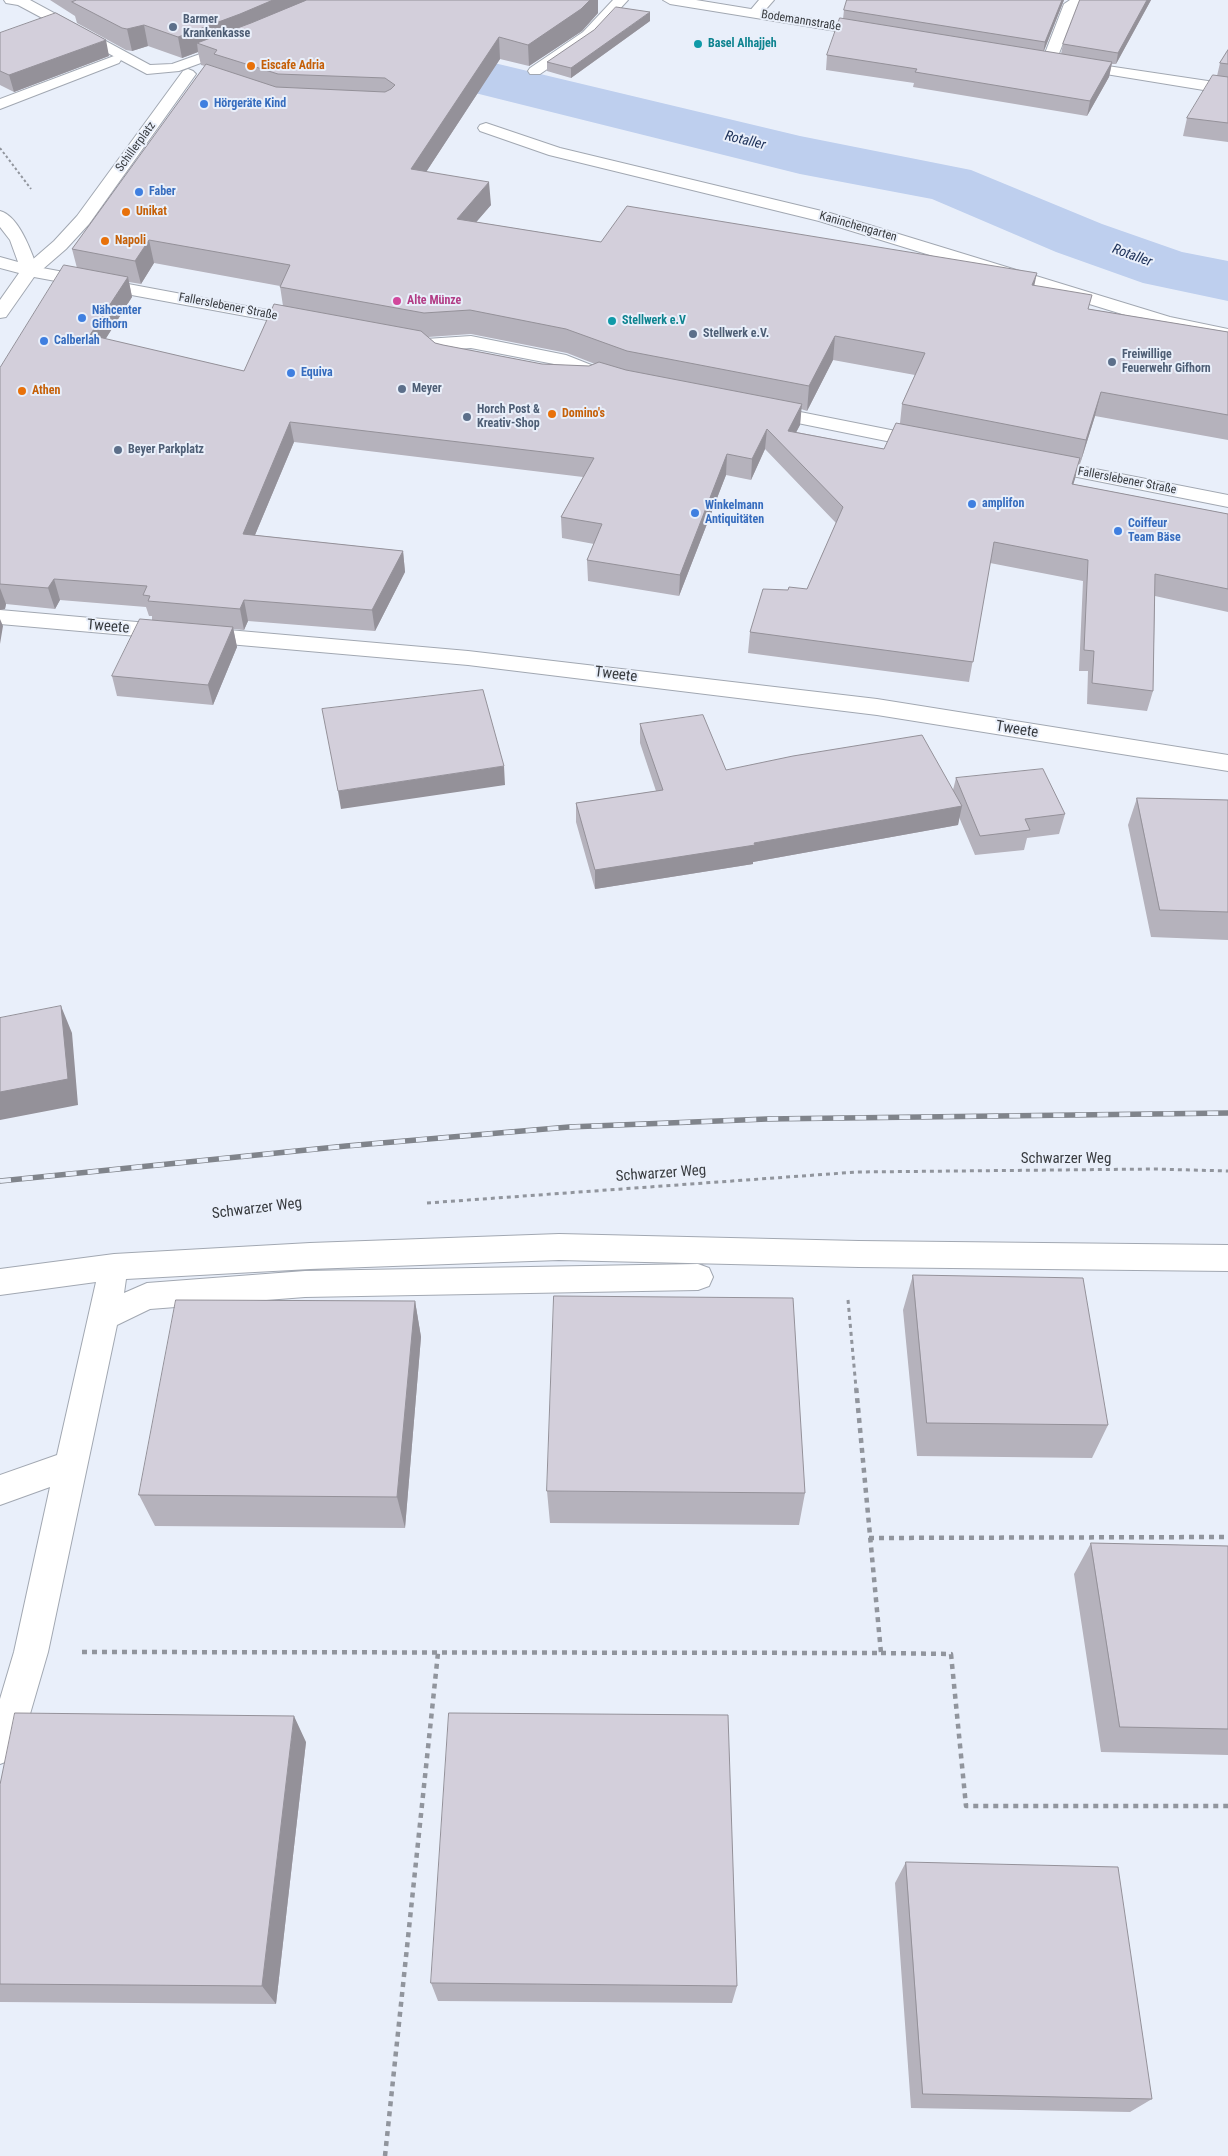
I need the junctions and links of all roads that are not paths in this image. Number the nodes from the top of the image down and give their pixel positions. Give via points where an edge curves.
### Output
1 (12, 0) edge
2 (621, 0) edge
3 (670, 0) edge
4 (766, 0) edge
5 (1110, 0) edge
6 (1072, 2) edge
7 (755, 14) junction
8 (892, 36) edge
9 (249, 40) edge
10 (114, 60) dead end
11 (181, 71) junction
12 (535, 71) edge
13 (206, 79) edge
14 (1228, 89) edge
15 (0, 104) edge
16 (486, 128) dead end
17 (0, 216) edge
18 (83, 220) junction
19 (56, 228) dead end
20 (0, 262) edge
21 (30, 271) junction
22 (0, 313) edge
23 (327, 326) edge
24 (1228, 334) edge
25 (383, 337) edge
26 (426, 345) junction
27 (462, 361) edge
28 (561, 378) edge
29 (743, 407) edge
30 (947, 447) edge
31 (1025, 462) edge
32 (1228, 501) edge
33 (0, 617) edge
34 (1228, 763) edge
35 (1228, 1258) edge
36 (114, 1267) junction
37 (698, 1277) dead end
38 (0, 1282) edge
39 (103, 1317) junction
40 (71, 1465) junction
41 (0, 1490) edge
42 (0, 1746) edge

1 - 11 street via 147,70
2 - 12 street via 588,34
3 - 7 street, Bodemannstraße
4 - 7 street
5 - 6 street
6 - 14 street via 1044,60
7 - 8 street, Bodemannstraße
9 - 11 street
10 - 15 street
11 - 13 street
11 - 18 street, Schillerplatz
16 - 24 street, Kaninchengarten via 555,152 824,217 1159,320
17 - 21 street via 18,239
18 - 19 street
18 - 21 street, Schillerplatz
20 - 21 street
21 - 22 street, Schillerplatz
21 - 23 street, Fallerslebener Straße
25 - 26 street
26 - 27 street via 445,358
26 - 28 street via 471,342 518,350 559,359 620,381
29 - 30 street
31 - 32 street, Fallerslebener Straße
33 - 34 street, Tweete via 488,660 877,707
35 - 36 street via 559,1247
36 - 38 street
36 - 39 street
37 - 39 street via 305,1284 147,1296
39 - 40 street
40 - 41 street
40 - 42 street via 31,1652 8,1732

